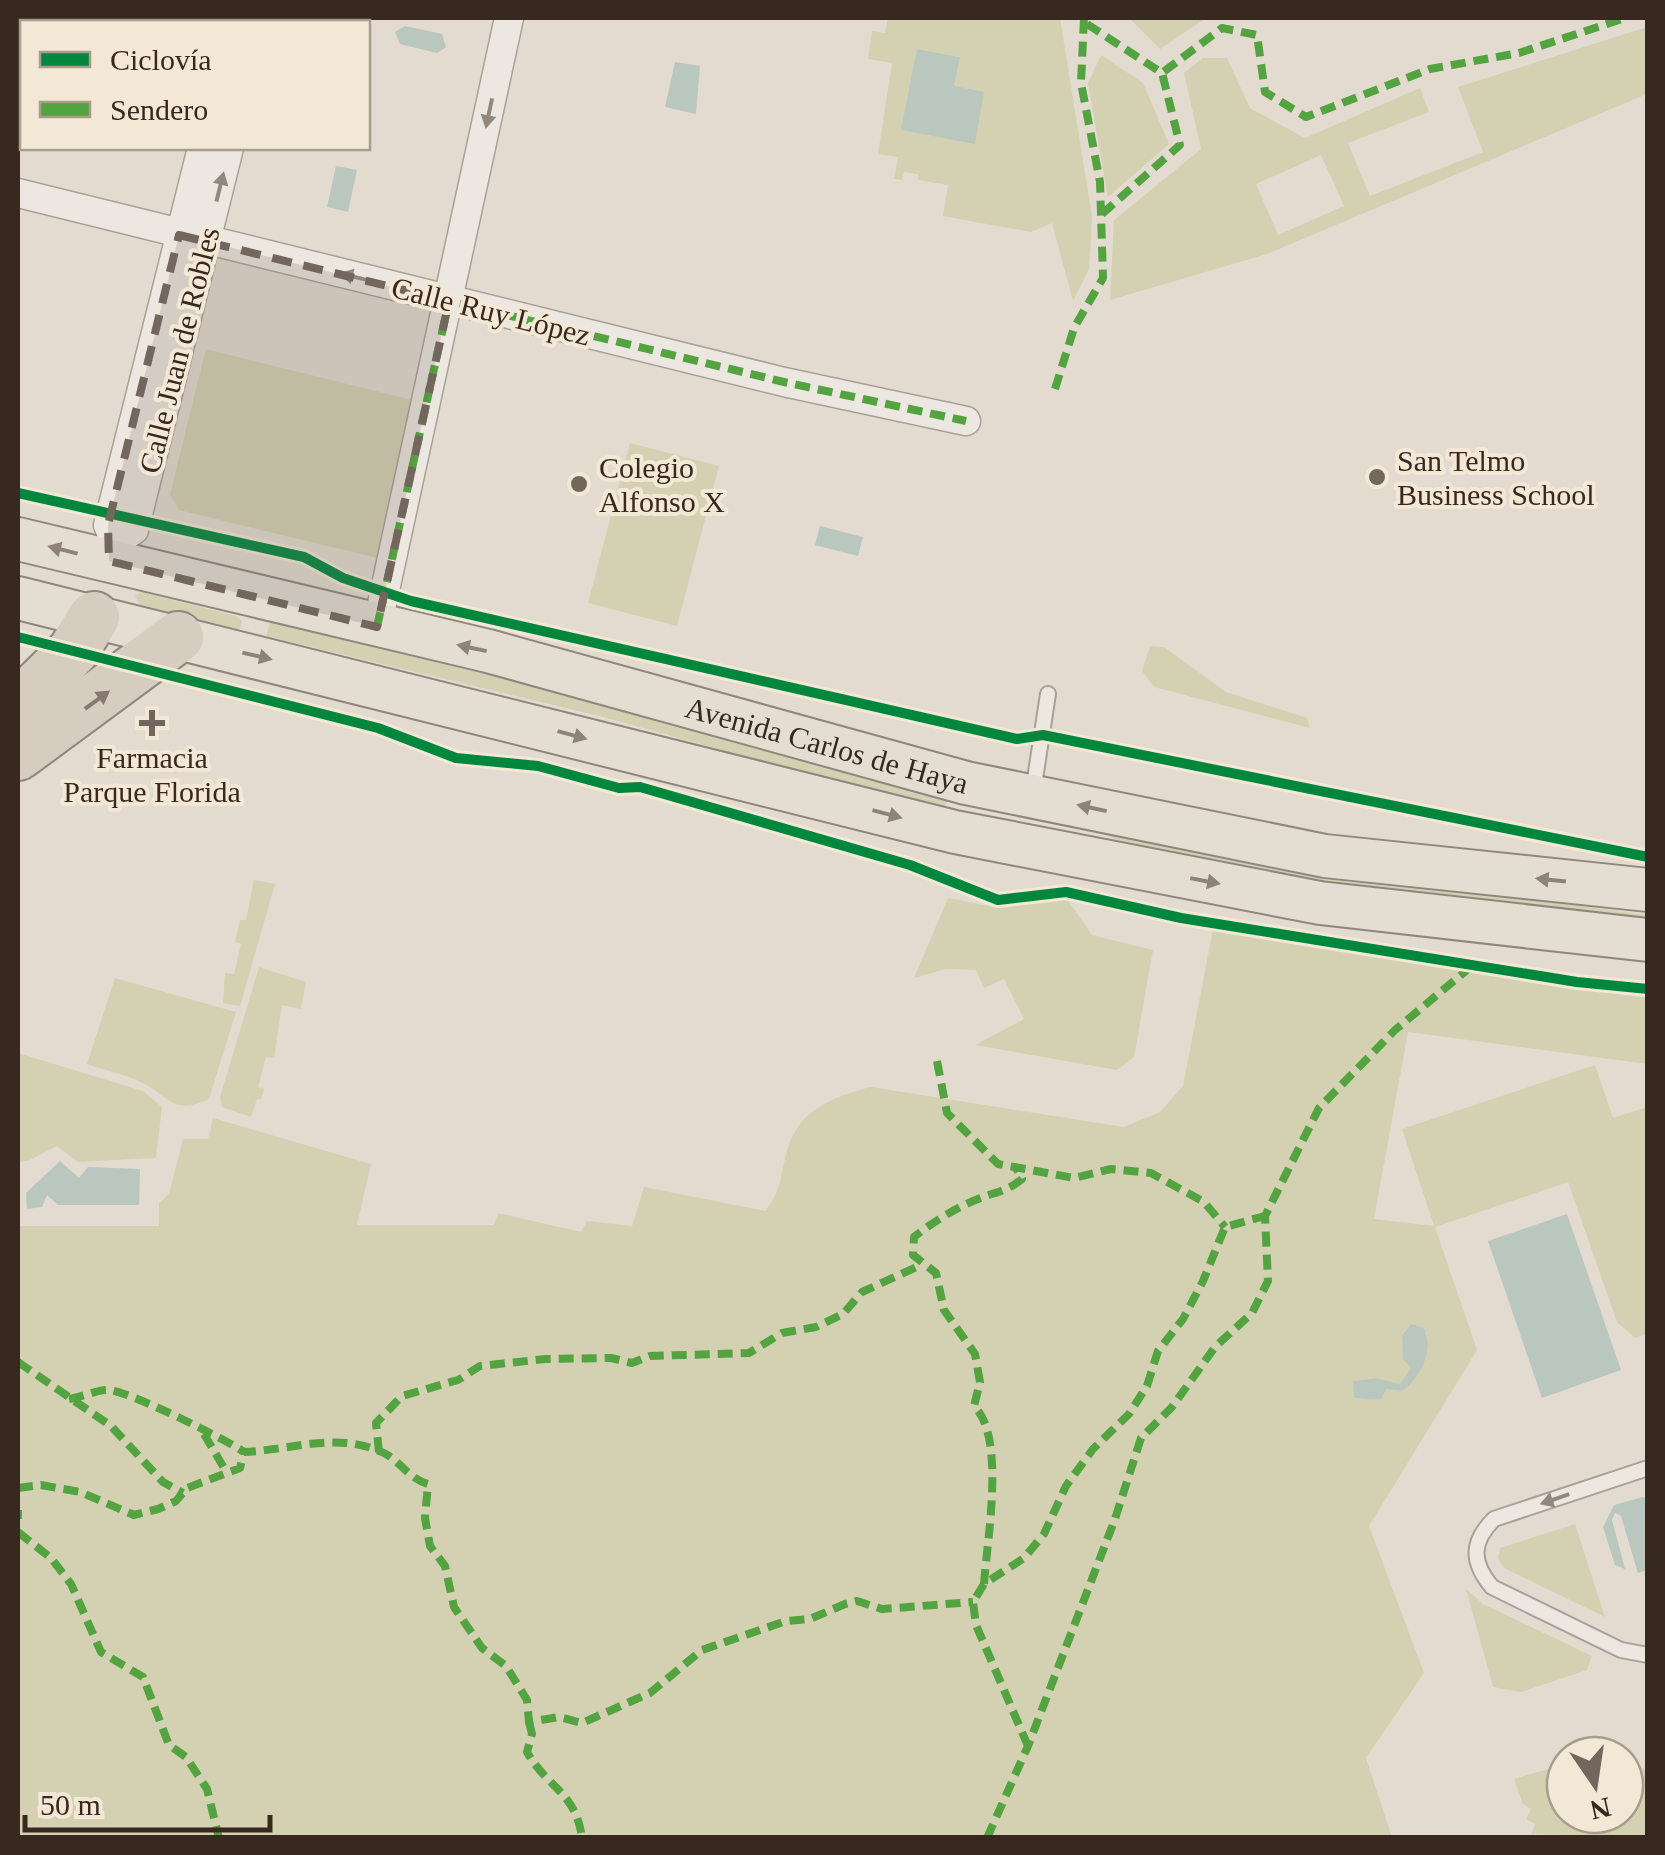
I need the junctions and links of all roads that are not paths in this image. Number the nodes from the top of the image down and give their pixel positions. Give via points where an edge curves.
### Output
1 (508, 18) edge
2 (202, 150) edge
3 (228, 150) edge
4 (18, 193) edge
5 (192, 238) junction
6 (449, 301) junction
7 (966, 421) dead end
8 (18, 538) edge
9 (112, 552) junction
10 (18, 598) edge
11 (94, 617) junction
12 (377, 627) junction
13 (178, 637) junction
14 (1048, 694) dead end
15 (18, 704) edge
16 (18, 756) edge
17 (1033, 796) junction
18 (1648, 890) edge
19 (1648, 940) edge
20 (1648, 1468) edge
21 (1648, 1655) edge

1 -> 6 street
2 - 5 street, Calle Juan de Robles
5 -> 3 street, Calle Juan de Robles
4 - 5 street, Calle Ruy López
6 -> 5 street, Calle Ruy López
5 - 9 street, Calle Juan de Robles via 108,525
6 - 7 street, Calle Ruy López
6 - 12 street
9 -> 8 main road, Avenida Carlos de Haya
9 - 11 main road
9 - 12 main road, Avenida Carlos de Haya
10 - 11 main road, Avenida Carlos de Haya
11 - 13 main road, Avenida Carlos de Haya
11 - 15 highway via 73,651
17 -> 12 main road, Avenida Carlos de Haya
16 -> 13 highway
13 -> 19 main road, Avenida Carlos de Haya via 954,832 1320,903
14 - 17 lane
18 -> 17 main road, Avenida Carlos de Haya via 1325,856
20 -> 21 lane via 1494,1520 1478,1535 1475,1552 1478,1570 1492,1586 1621,1650

